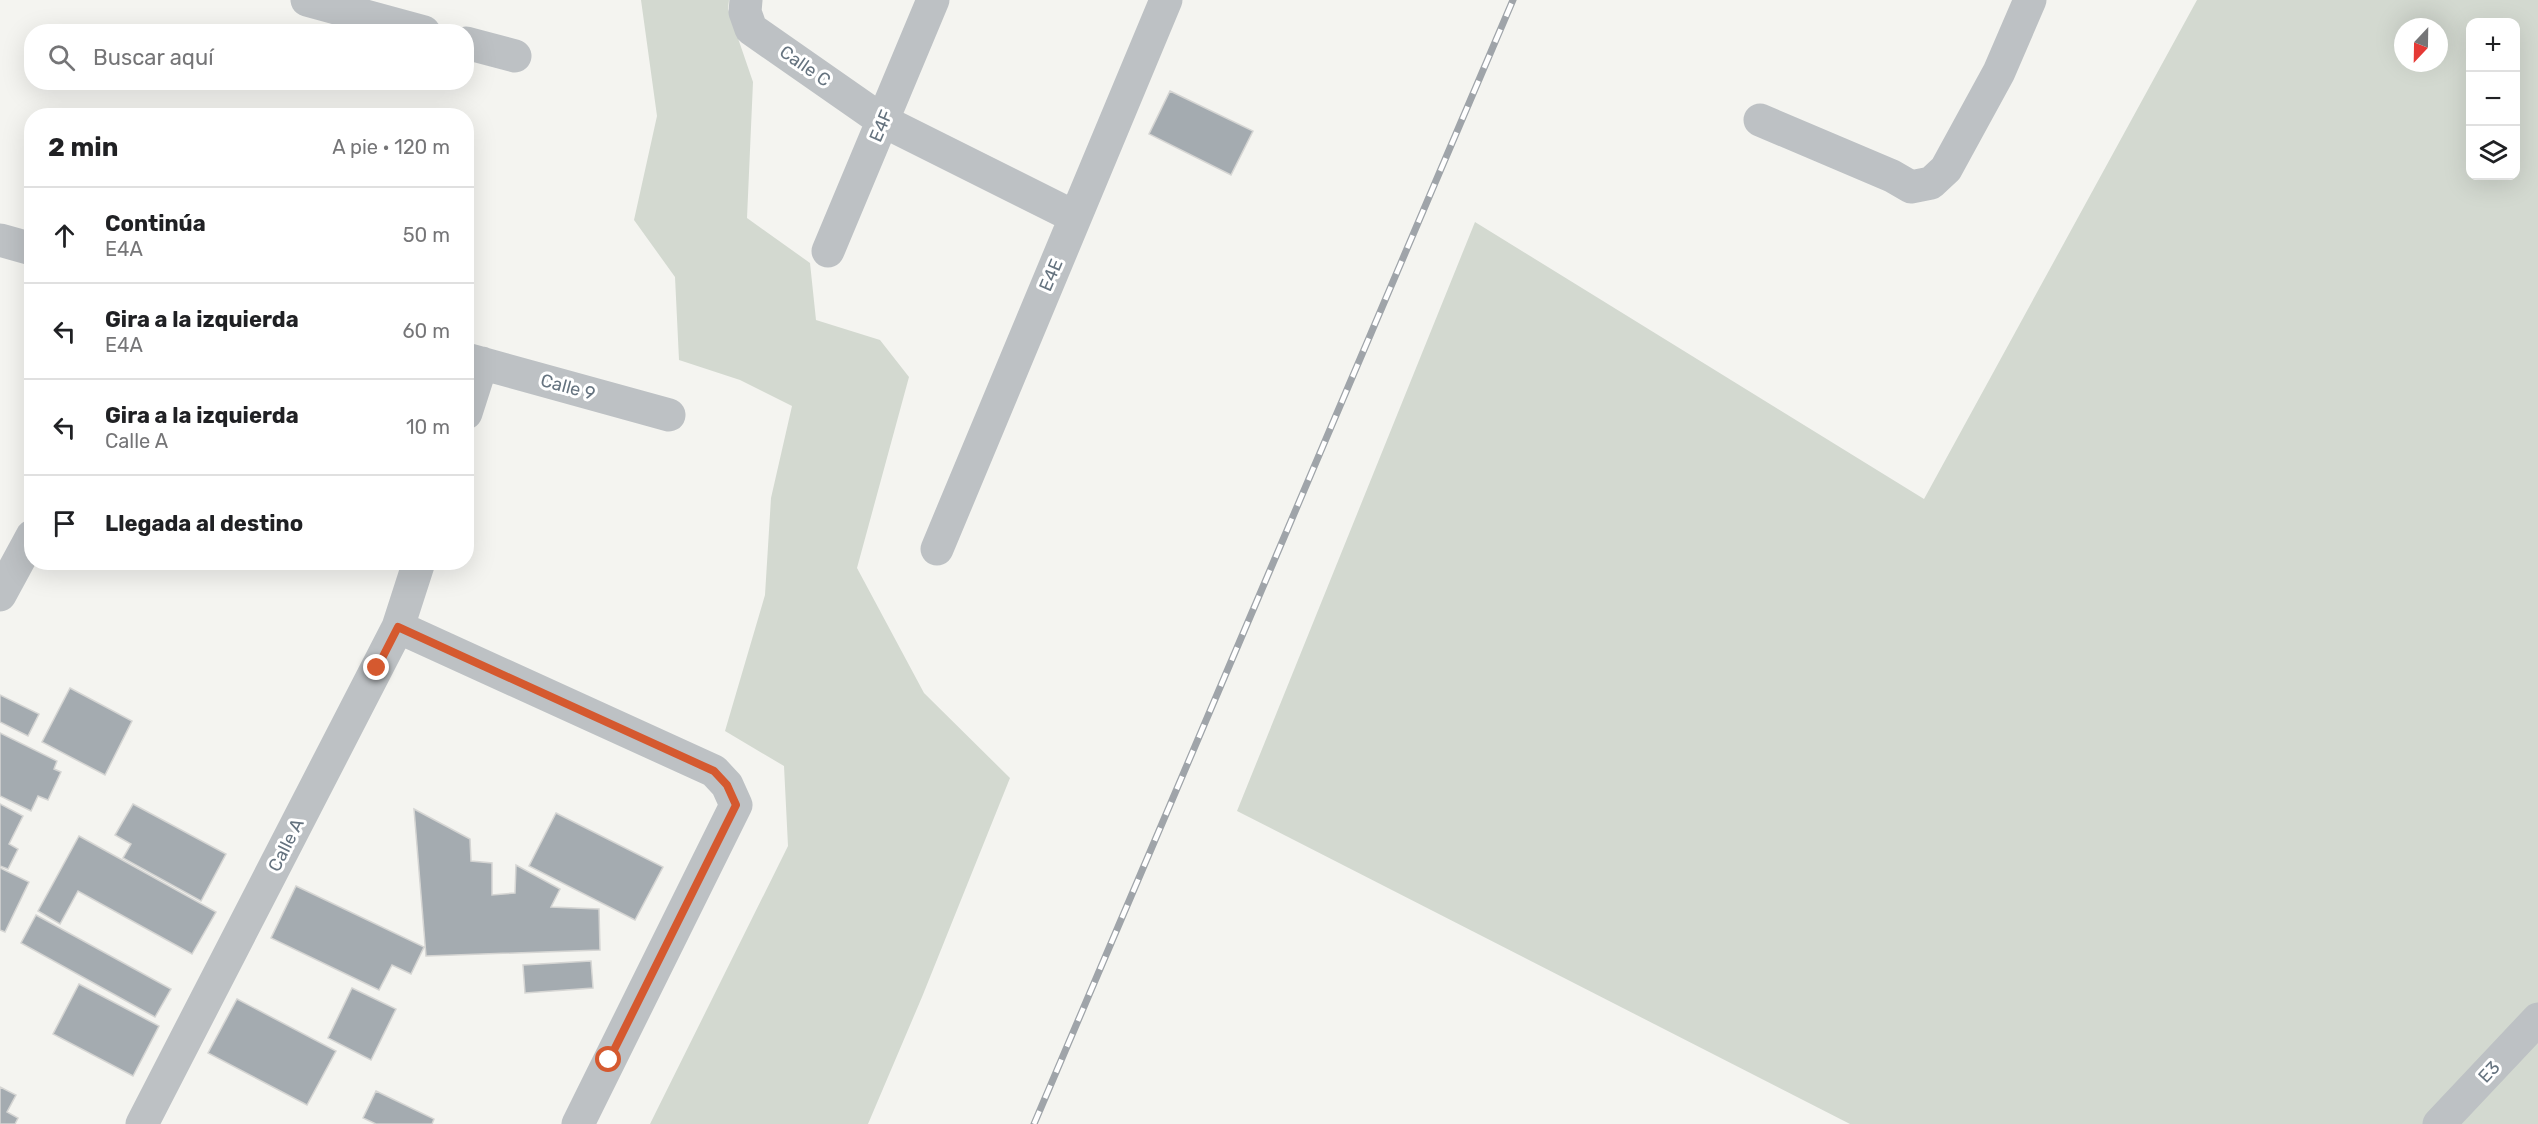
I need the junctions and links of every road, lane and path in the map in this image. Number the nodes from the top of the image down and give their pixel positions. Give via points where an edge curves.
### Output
1 (308, 0) edge
2 (746, 0) edge
3 (933, 0) edge
4 (1166, 0) edge
5 (2030, 0) edge
6 (395, 24) edge
7 (474, 45) edge
8 (515, 56) dead end
9 (1760, 120) dead end
10 (883, 121) junction
11 (1075, 217) junction
12 (0, 240) edge
13 (24, 247) edge
14 (828, 251) dead end
15 (474, 361) edge
16 (669, 415) dead end
17 (937, 549) dead end
18 (24, 551) edge
19 (416, 570) edge
20 (0, 595) edge
21 (398, 627) junction
22 (2538, 1019) edge
23 (142, 1124) edge
24 (578, 1124) edge
25 (2439, 1124) edge

1 - 6 street
2 - 10 street, Calle C via 745,12 751,29
3 - 10 street, E4F
4 - 11 street, E4E
5 - 9 street via 1999,72 1946,169 1931,183 1911,187
7 - 8 street
10 - 11 street, Calle C
10 - 14 street, E4F
11 - 17 street, E4E
12 - 13 street
15 - 16 street, Calle 9
18 - 20 street
19 - 21 street, Calle A
21 - 23 street, Calle A
21 - 24 street via 714,771 727,785 736,805
22 - 25 street, E3

